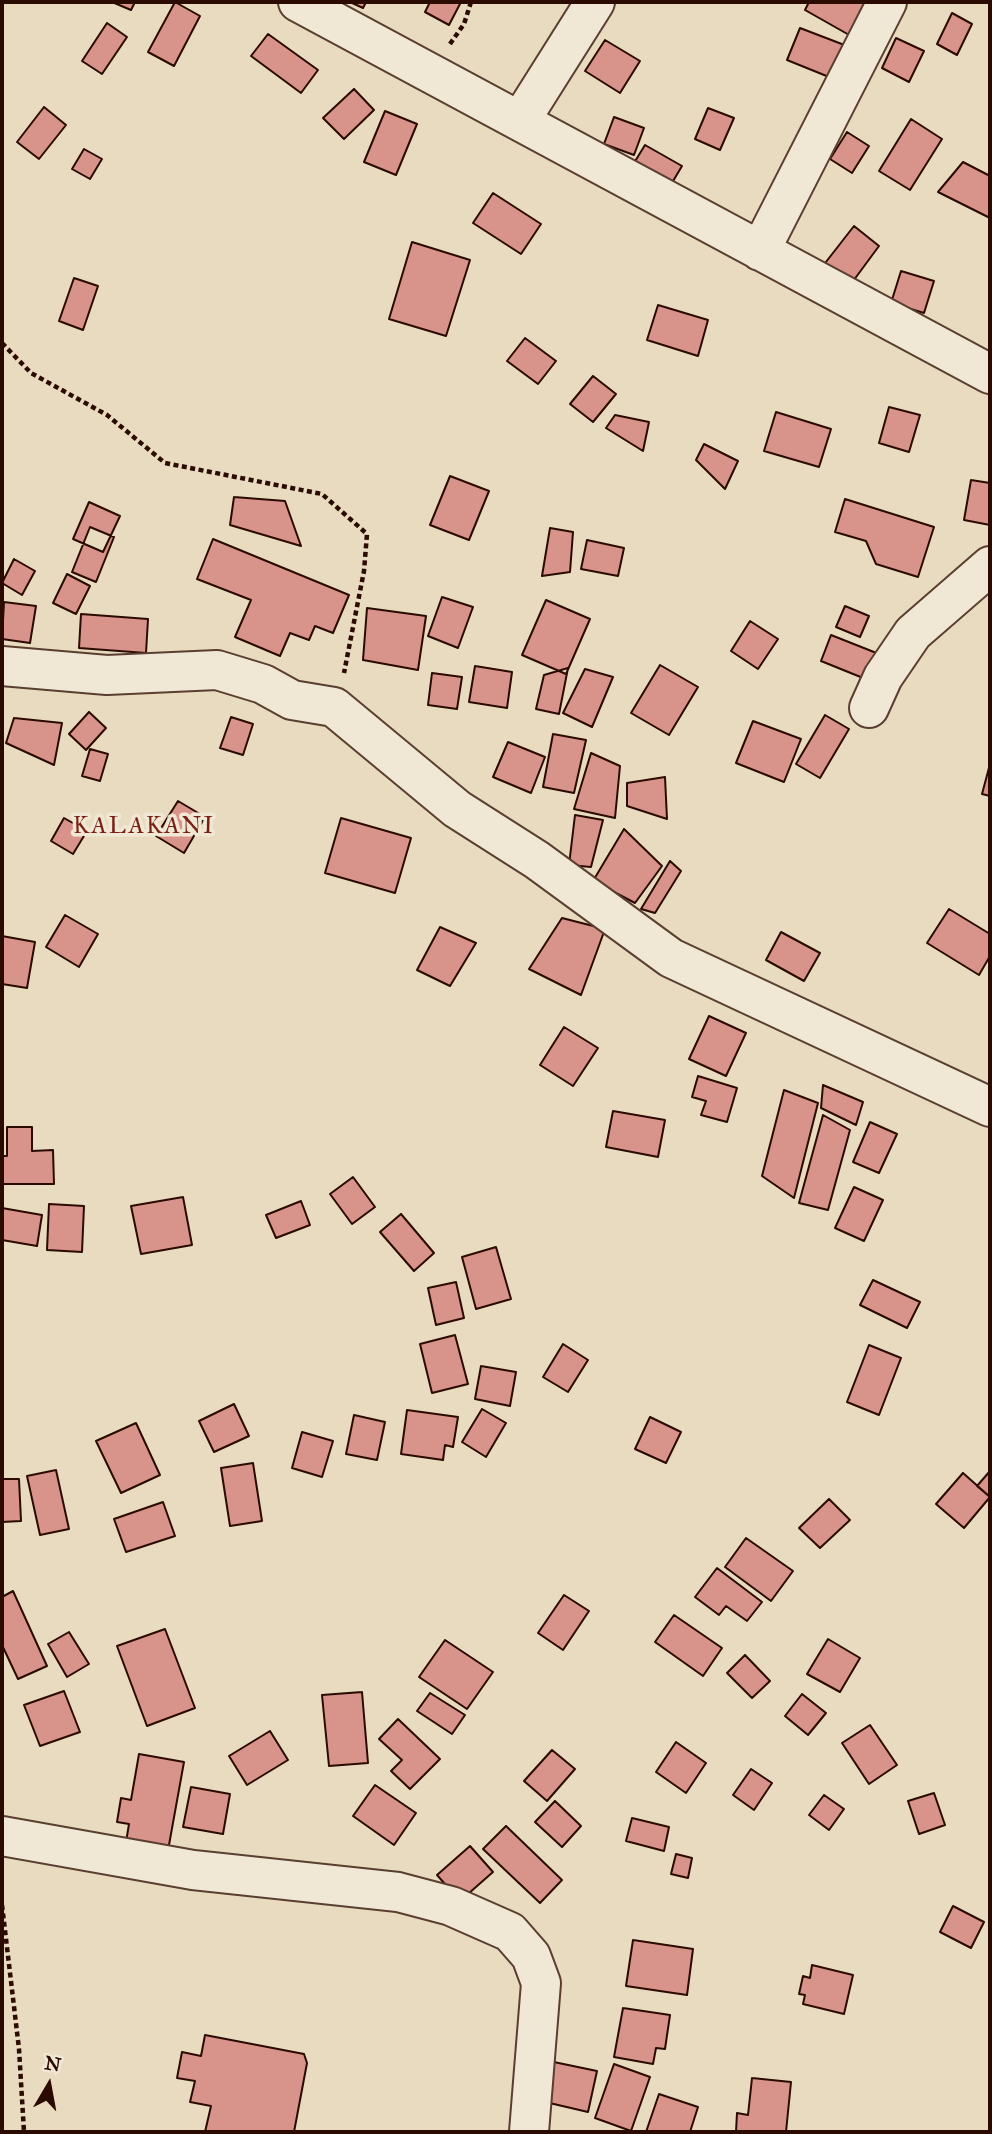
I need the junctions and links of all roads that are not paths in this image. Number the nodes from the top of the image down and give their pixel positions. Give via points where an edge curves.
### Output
1 (298, 2) edge
2 (595, 2) edge
3 (887, 2) edge
4 (520, 121) junction
5 (760, 251) junction
6 (990, 374) edge
7 (990, 565) edge
8 (2, 666) edge
9 (869, 708) dead end
10 (990, 1107) edge
11 (2, 1836) edge
12 (529, 2132) edge

1 - 4 street
2 - 4 street
3 - 5 street
4 - 5 street
5 - 6 street
7 - 9 street via 913,633 883,677
8 - 10 street via 107,675 217,670 262,684 292,700 334,708 457,809 537,860 671,958
11 - 12 street via 193,1870 398,1892 450,1906 510,1932 531,1956 541,1983

